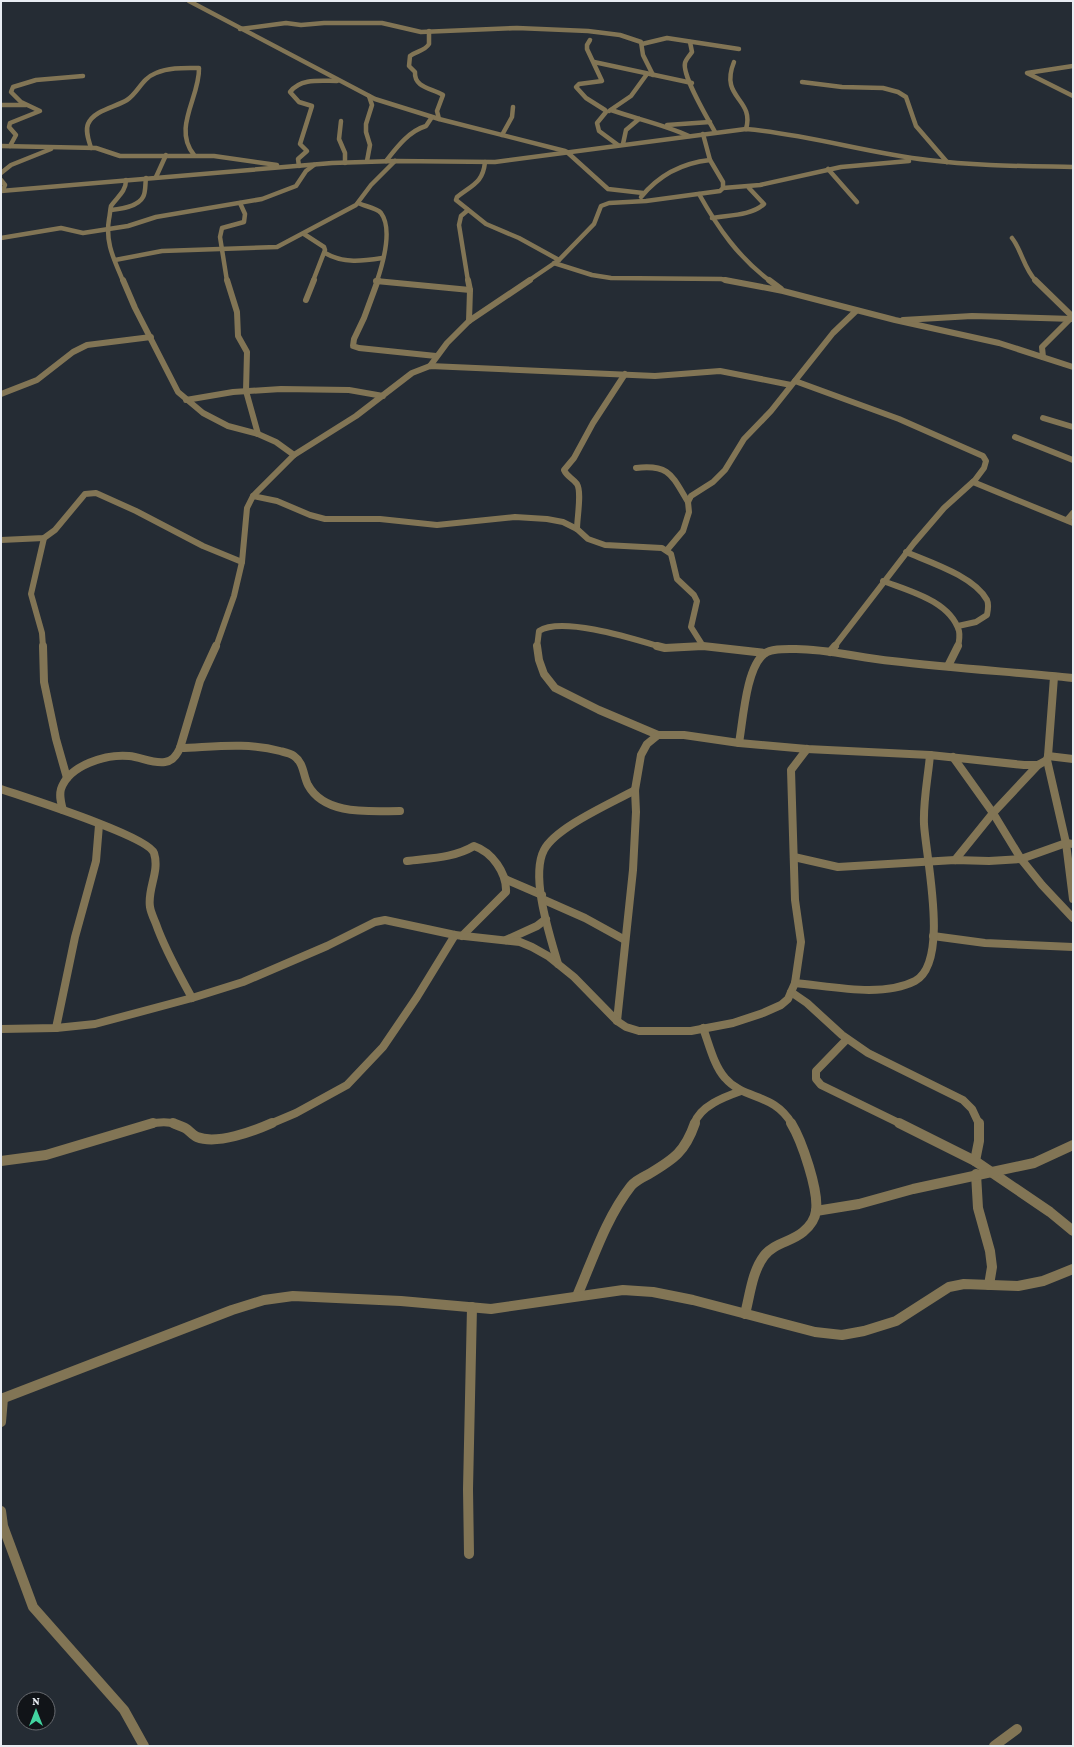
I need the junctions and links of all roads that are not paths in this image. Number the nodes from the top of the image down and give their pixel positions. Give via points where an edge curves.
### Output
1 (189, 1) edge
2 (240, 29) junction
3 (429, 31) junction
4 (590, 40) dead end
5 (690, 42) junction
6 (642, 44) junction
7 (739, 49) dead end
8 (594, 62) junction
9 (734, 62) dead end
10 (1073, 66) edge
11 (647, 74) junction
12 (653, 75) junction
13 (83, 76) dead end
14 (338, 81) junction
15 (802, 82) dead end
16 (692, 83) junction
17 (369, 96) junction
18 (1073, 96) edge
19 (1, 105) edge
20 (28, 105) junction
21 (513, 107) dead end
22 (611, 110) junction
23 (606, 112) junction
24 (432, 117) junction
25 (439, 119) junction
26 (639, 119) junction
27 (341, 122) dead end
28 (710, 122) junction
29 (660, 126) junction
30 (746, 129) junction
31 (715, 132) junction
32 (703, 134) junction
33 (502, 135) junction
34 (689, 136) junction
35 (621, 145) junction
36 (1, 146) edge
37 (10, 146) junction
38 (59, 147) junction
39 (91, 148) junction
40 (569, 152) junction
41 (166, 155) junction
42 (194, 155) junction
43 (710, 160) junction
44 (928, 160) junction
45 (367, 161) junction
46 (386, 161) junction
47 (395, 161) junction
48 (1073, 161) edge
49 (345, 162) junction
50 (485, 162) junction
51 (947, 162) junction
52 (316, 164) junction
53 (287, 166) junction
54 (299, 166) junction
55 (1070, 167) edge
56 (828, 169) junction
57 (1, 173) edge
58 (156, 177) junction
59 (146, 178) junction
60 (1, 180) edge
61 (126, 180) junction
62 (723, 188) junction
63 (749, 188) junction
64 (2, 190) edge
65 (643, 193) junction
66 (699, 194) junction
67 (636, 202) junction
68 (857, 202) dead end
69 (240, 203) junction
70 (358, 203) junction
71 (111, 210) junction
72 (468, 210) junction
73 (712, 218) junction
74 (108, 228) junction
75 (304, 234) junction
76 (1, 238) edge
77 (1012, 238) dead end
78 (221, 250) junction
79 (324, 253) junction
80 (383, 258) junction
81 (115, 260) junction
82 (557, 262) junction
83 (376, 281) junction
84 (470, 290) junction
85 (783, 291) junction
86 (306, 300) dead end
87 (856, 311) junction
88 (1072, 319) edge
89 (894, 320) junction
90 (470, 321) junction
91 (151, 337) junction
92 (1042, 347) junction
93 (1022, 350) junction
94 (436, 356) junction
95 (1043, 357) junction
96 (430, 366) junction
97 (1073, 367) edge
98 (625, 374) junction
99 (793, 383) junction
100 (246, 390) junction
101 (1, 394) edge
102 (383, 396) junction
103 (207, 397) junction
104 (186, 400) junction
105 (196, 408) junction
106 (1043, 418) dead end
107 (1073, 427) edge
108 (258, 434) junction
109 (1015, 437) dead end
110 (294, 455) junction
111 (1073, 460) edge
112 (636, 468) dead end
113 (973, 482) junction
114 (253, 496) junction
115 (688, 502) junction
116 (1073, 513) edge
117 (1070, 522) edge
118 (577, 529) junction
119 (44, 538) junction
120 (1, 540) edge
121 (667, 550) junction
122 (906, 552) junction
123 (242, 562) junction
124 (883, 581) junction
125 (958, 626) junction
126 (703, 646) junction
127 (830, 652) junction
128 (765, 653) junction
129 (948, 666) junction
130 (1054, 677) junction
131 (1073, 678) edge
132 (658, 735) junction
133 (739, 743) junction
134 (180, 748) junction
135 (807, 749) junction
136 (930, 755) junction
137 (953, 757) junction
138 (1048, 758) junction
139 (1073, 759) edge
140 (1038, 765) junction
141 (67, 778) junction
142 (1, 790) edge
143 (635, 790) junction
144 (63, 810) junction
145 (400, 811) dead end
146 (993, 813) junction
147 (99, 825) junction
148 (1070, 843) edge
149 (794, 857) junction
150 (1021, 859) junction
151 (955, 860) junction
152 (407, 861) dead end
153 (928, 862) junction
154 (505, 879) junction
155 (542, 897) junction
156 (1073, 899) edge
157 (1073, 918) edge
158 (546, 919) junction
159 (459, 936) junction
160 (933, 936) junction
161 (505, 940) junction
162 (625, 940) junction
163 (1073, 947) edge
164 (558, 964) junction
165 (795, 982) junction
166 (791, 992) junction
167 (192, 998) junction
168 (617, 1020) junction
169 (56, 1028) junction
170 (703, 1028) junction
171 (1, 1029) edge
172 (847, 1039) junction
173 (741, 1091) junction
174 (1073, 1145) edge
175 (1, 1161) edge
176 (975, 1161) junction
177 (991, 1171) junction
178 (976, 1174) junction
179 (816, 1211) junction
180 (1073, 1231) edge
181 (1073, 1269) edge
182 (989, 1284) junction
183 (577, 1296) junction
184 (472, 1307) junction
185 (745, 1314) junction
186 (2, 1399) edge
187 (1, 1422) edge
188 (1, 1511) edge
189 (470, 1554) dead end
190 (1017, 1729) dead end
191 (144, 1746) edge
192 (994, 1746) edge

1 - 2 street
2 - 3 street via 282,23 382,23 416,32
2 - 14 street
3 - 6 street via 518,28 588,31 631,38 639,40
3 - 25 street via 429,45 410,57 409,66 415,72 416,83 443,95 437,111
4 - 8 street via 587,49
5 - 6 street via 666,38
5 - 7 street
5 - 16 street via 692,52 685,64
6 - 12 street via 643,55
8 - 11 street
8 - 23 street via 602,80 579,84 576,87 586,98
9 - 30 street via 728,75 733,92 748,115
10 - 18 street via 1027,73
11 - 12 street
11 - 22 street via 641,87 632,97
12 - 16 street
13 - 20 street via 36,80 13,87 13,95
14 - 17 street
14 - 54 street via 303,82 290,92 299,102 312,106 300,144 307,151 298,159
15 - 51 street via 889,90 903,94 912,120
16 - 28 street
17 - 24 street
17 - 45 street via 372,105 366,124 370,145
19 - 20 street
20 - 37 street via 40,111 10,123 9,127 16,135
21 - 33 street via 512,117
22 - 23 street
22 - 26 street
23 - 35 street via 598,123 599,131
24 - 25 street
24 - 46 street via 426,126 419,128 400,143
25 - 33 street
26 - 29 street
26 - 35 street via 626,130
27 - 49 street via 339,139 345,153
28 - 29 street
28 - 31 street
29 - 34 street
30 - 31 street
30 - 44 street via 773,131
31 - 32 street
32 - 34 street
32 - 43 street
33 - 40 street
34 - 35 street
35 - 40 street
36 - 37 street
37 - 38 street
38 - 39 street
38 - 57 street via 34,154
39 - 41 street via 120,156
39 - 42 street via 88,125 103,110 130,98 151,75 171,69 199,68 186,125 187,146
40 - 50 street via 520,160
40 - 65 street via 608,189
41 - 42 street
41 - 58 street
42 - 53 street
43 - 62 street
43 - 65 street via 693,162 671,171 656,180
44 - 51 street
44 - 56 street
45 - 46 street
45 - 49 street
46 - 47 street
47 - 50 street
47 - 70 street via 371,185
48 - 55 street
49 - 52 street
50 - 72 street via 484,175 475,185 456,198
51 - 55 street
52 - 54 street
52 - 69 street via 304,170 296,186 262,199
53 - 54 street
53 - 58 street
56 - 63 street
56 - 68 street
58 - 59 street
59 - 61 street
59 - 71 street via 141,200
60 - 64 street via 5,185
61 - 64 street
61 - 71 street via 126,186 112,204
62 - 63 street
62 - 66 street via 720,191
63 - 73 street via 762,201 762,207
65 - 67 street
66 - 67 street
66 - 73 street
67 - 82 street via 600,206 594,224
69 - 74 street
69 - 78 street via 245,214 244,222 222,228
70 - 75 street
70 - 80 street via 380,212 384,218 386,234
71 - 74 street
72 - 82 street via 486,224 519,238
72 - 84 street via 462,213 459,225
73 - 85 street via 735,251 755,271
74 - 76 street via 83,232 62,228
74 - 81 street via 108,243
75 - 78 street via 273,248
75 - 79 street via 324,246
77 - 88 street via 1018,245 1032,277
78 - 81 street via 162,251
78 - 100 street via 227,286 237,312 238,336 247,352
79 - 80 street via 331,258 348,261
79 - 86 street
80 - 83 street
81 - 91 street via 135,308
82 - 85 street via 592,275 611,278 720,280
82 - 90 street
83 - 84 street
83 - 94 street via 353,346
84 - 90 street
85 - 87 street
87 - 89 street
87 - 99 street via 833,333
88 - 89 street via 972,316
88 - 92 street
89 - 93 street
90 - 94 street
91 - 101 street via 98,342 81,347 37,380
91 - 104 street via 178,392
92 - 93 street
92 - 95 street
93 - 95 street
94 - 96 street
95 - 97 street
96 - 98 street
96 - 102 street via 412,373
98 - 99 street via 668,376 720,371
98 - 118 street via 592,423 574,458 564,470 580,490
99 - 113 street via 899,418 983,456 985,465
99 - 115 street via 771,411 744,438 725,470 691,496
100 - 102 street via 349,390
100 - 103 street
100 - 108 street
102 - 110 street
103 - 104 street
103 - 105 street
104 - 105 street
105 - 108 street via 228,426
106 - 107 street
108 - 110 street
109 - 111 street
110 - 114 street
112 - 115 street via 651,466 669,472
113 - 117 street
113 - 122 street via 945,507
114 - 118 street via 277,501 324,519 380,519 437,525 499,518 530,518 563,522
114 - 123 street via 245,520
115 - 121 street via 689,512 683,532
116 - 117 street
118 - 121 street via 588,539 605,545
119 - 120 street
119 - 123 street via 55,530 85,494 93,493
119 - 141 street via 32,594 42,633 44,682
121 - 126 street via 671,554 677,579 698,601 690,626
122 - 124 street
122 - 125 street via 952,572 983,593 988,601 987,615 976,622
123 - 134 street via 221,636 200,681
124 - 125 street via 932,601 949,613
124 - 127 street
125 - 129 street via 959,648
126 - 128 street
126 - 132 street via 661,647 579,627 545,627 539,631 537,638 540,662 545,677 552,686 602,712
127 - 128 street via 797,649
127 - 129 street
128 - 133 street via 757,661 751,674
129 - 130 street
130 - 131 street
130 - 138 street
132 - 133 street via 684,735
132 - 143 street via 647,744 641,755
133 - 135 street
134 - 141 street via 176,756 166,762 117,756 82,767
134 - 145 street via 249,746 294,755 303,766 308,786 317,797 332,806 359,811
135 - 136 street
135 - 149 street via 791,770
136 - 137 street
136 - 153 street via 924,824
137 - 140 street
137 - 146 street
138 - 139 street
138 - 140 street
138 - 148 street
140 - 146 street
141 - 144 street via 61,789 60,801
142 - 144 street
143 - 155 street via 565,830 544,849 539,871
143 - 162 street via 633,870
144 - 147 street
146 - 150 street
146 - 151 street
147 - 167 street via 146,843 154,853 156,872 150,907 162,941
147 - 169 street via 96,861 75,937
148 - 150 street
148 - 156 street
149 - 153 street via 838,867
149 - 165 street via 795,900 801,942
150 - 151 street
150 - 157 street
151 - 153 street
152 - 154 street via 451,856 476,846 491,858
153 - 160 street
154 - 155 street
154 - 159 street via 507,887 504,895
155 - 158 street
155 - 162 street
158 - 161 street
158 - 164 street
159 - 161 street
159 - 167 street via 380,920 243,982
159 - 175 street via 383,1047 347,1085 296,1112 252,1132 230,1137 196,1138 185,1128 170,1122 157,1122 46,1155
160 - 163 street via 968,943
160 - 165 street via 932,953 926,971 914,982 895,988 870,989
161 - 164 street via 532,947
162 - 168 street
164 - 168 street via 574,976
165 - 166 street
166 - 170 street via 781,1005 763,1014
166 - 172 street
167 - 169 street via 95,1024
168 - 170 street via 626,1027 639,1030 662,1032
169 - 171 street
170 - 173 street via 720,1072
172 - 176 street via 885,1062 962,1098 979,1120 980,1134
172 - 176 street via 816,1071 816,1081
173 - 179 street via 778,1107 791,1122 800,1142 816,1200
173 - 183 street via 723,1097 700,1112 689,1140 682,1150 668,1163 632,1184 610,1219
174 - 177 street via 1034,1163
176 - 177 street
177 - 178 street
177 - 180 street
178 - 179 street via 859,1204
178 - 182 street via 978,1208 992,1267
179 - 185 street via 814,1218 801,1233 767,1251 761,1259
181 - 182 street via 1043,1281 1018,1286
182 - 185 street via 949,1287 896,1321 842,1335 815,1332
183 - 184 street via 490,1308
183 - 185 street via 623,1290 653,1292
184 - 186 street via 323,1296 293,1296 264,1300
184 - 189 street via 468,1489
186 - 187 street
188 - 191 street via 3,1526 33,1607 124,1710
190 - 192 street

